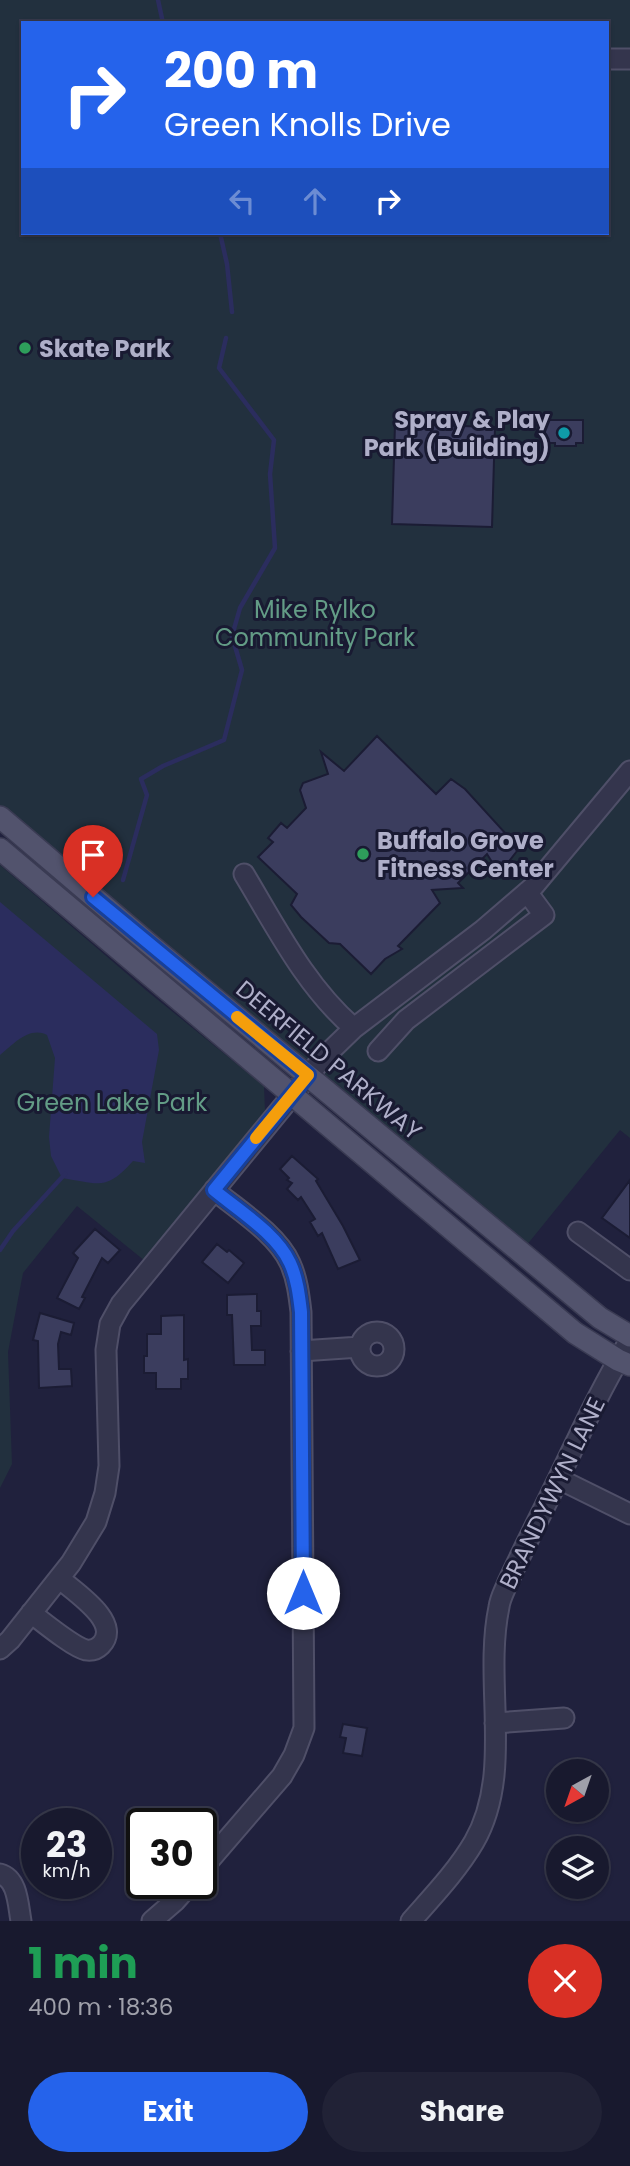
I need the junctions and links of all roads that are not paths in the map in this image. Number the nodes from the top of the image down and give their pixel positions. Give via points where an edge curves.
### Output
1 (609, 59) edge
2 (630, 59) edge
3 (630, 771) edge
4 (0, 817) edge
5 (0, 849) edge
6 (244, 874) dead end
7 (527, 892) junction
8 (428, 972) junction
9 (441, 992) junction
10 (354, 1028) junction
11 (378, 1051) dead end
12 (308, 1075) junction
13 (292, 1094) junction
14 (214, 1190) junction
15 (578, 1232) dead end
16 (630, 1270) edge
17 (630, 1338) edge
18 (360, 1347) dead end
19 (301, 1351) junction
20 (624, 1362) edge
21 (559, 1479) junction
22 (630, 1514) edge
23 (58, 1578) junction
24 (31, 1613) junction
25 (0, 1649) edge
26 (564, 1718) dead end
27 (495, 1723) junction
28 (217, 1851) edge
29 (0, 1874) edge
30 (177, 1899) edge
31 (21, 1921) edge
32 (152, 1921) edge
33 (411, 1921) edge

1 - 2 street
3 - 7 street
4 - 12 main road, DEERFIELD PARKWAY
5 - 13 main road, DEERFIELD PARKWAY
6 - 10 street via 295,958
7 - 8 street
7 - 9 street via 544,915
8 - 9 street
8 - 10 street
9 - 11 street
10 - 12 street
12 - 13 street
12 - 17 main road, DEERFIELD PARKWAY
13 - 14 street
13 - 20 main road, DEERFIELD PARKWAY via 575,1333
14 - 19 street via 274,1239 290,1261 301,1312
14 - 23 street via 121,1304 110,1324 105,1493 85,1542
15 - 16 street
17 - 20 street, BRANDYWYN LANE
18 - 19 street
19 - 28 street via 304,1728 282,1776
20 - 21 street, BRANDYWYN LANE
21 - 22 street
21 - 27 street, BRANDYWYN LANE via 499,1604 494,1637
23 - 24 street
23 - 24 street via 102,1617 105,1640 92,1650 80,1648
24 - 25 street
26 - 27 street
27 - 33 street, BRANDYWYN LANE via 490,1802 475,1840
29 - 31 street via 15,1887
30 - 32 street

